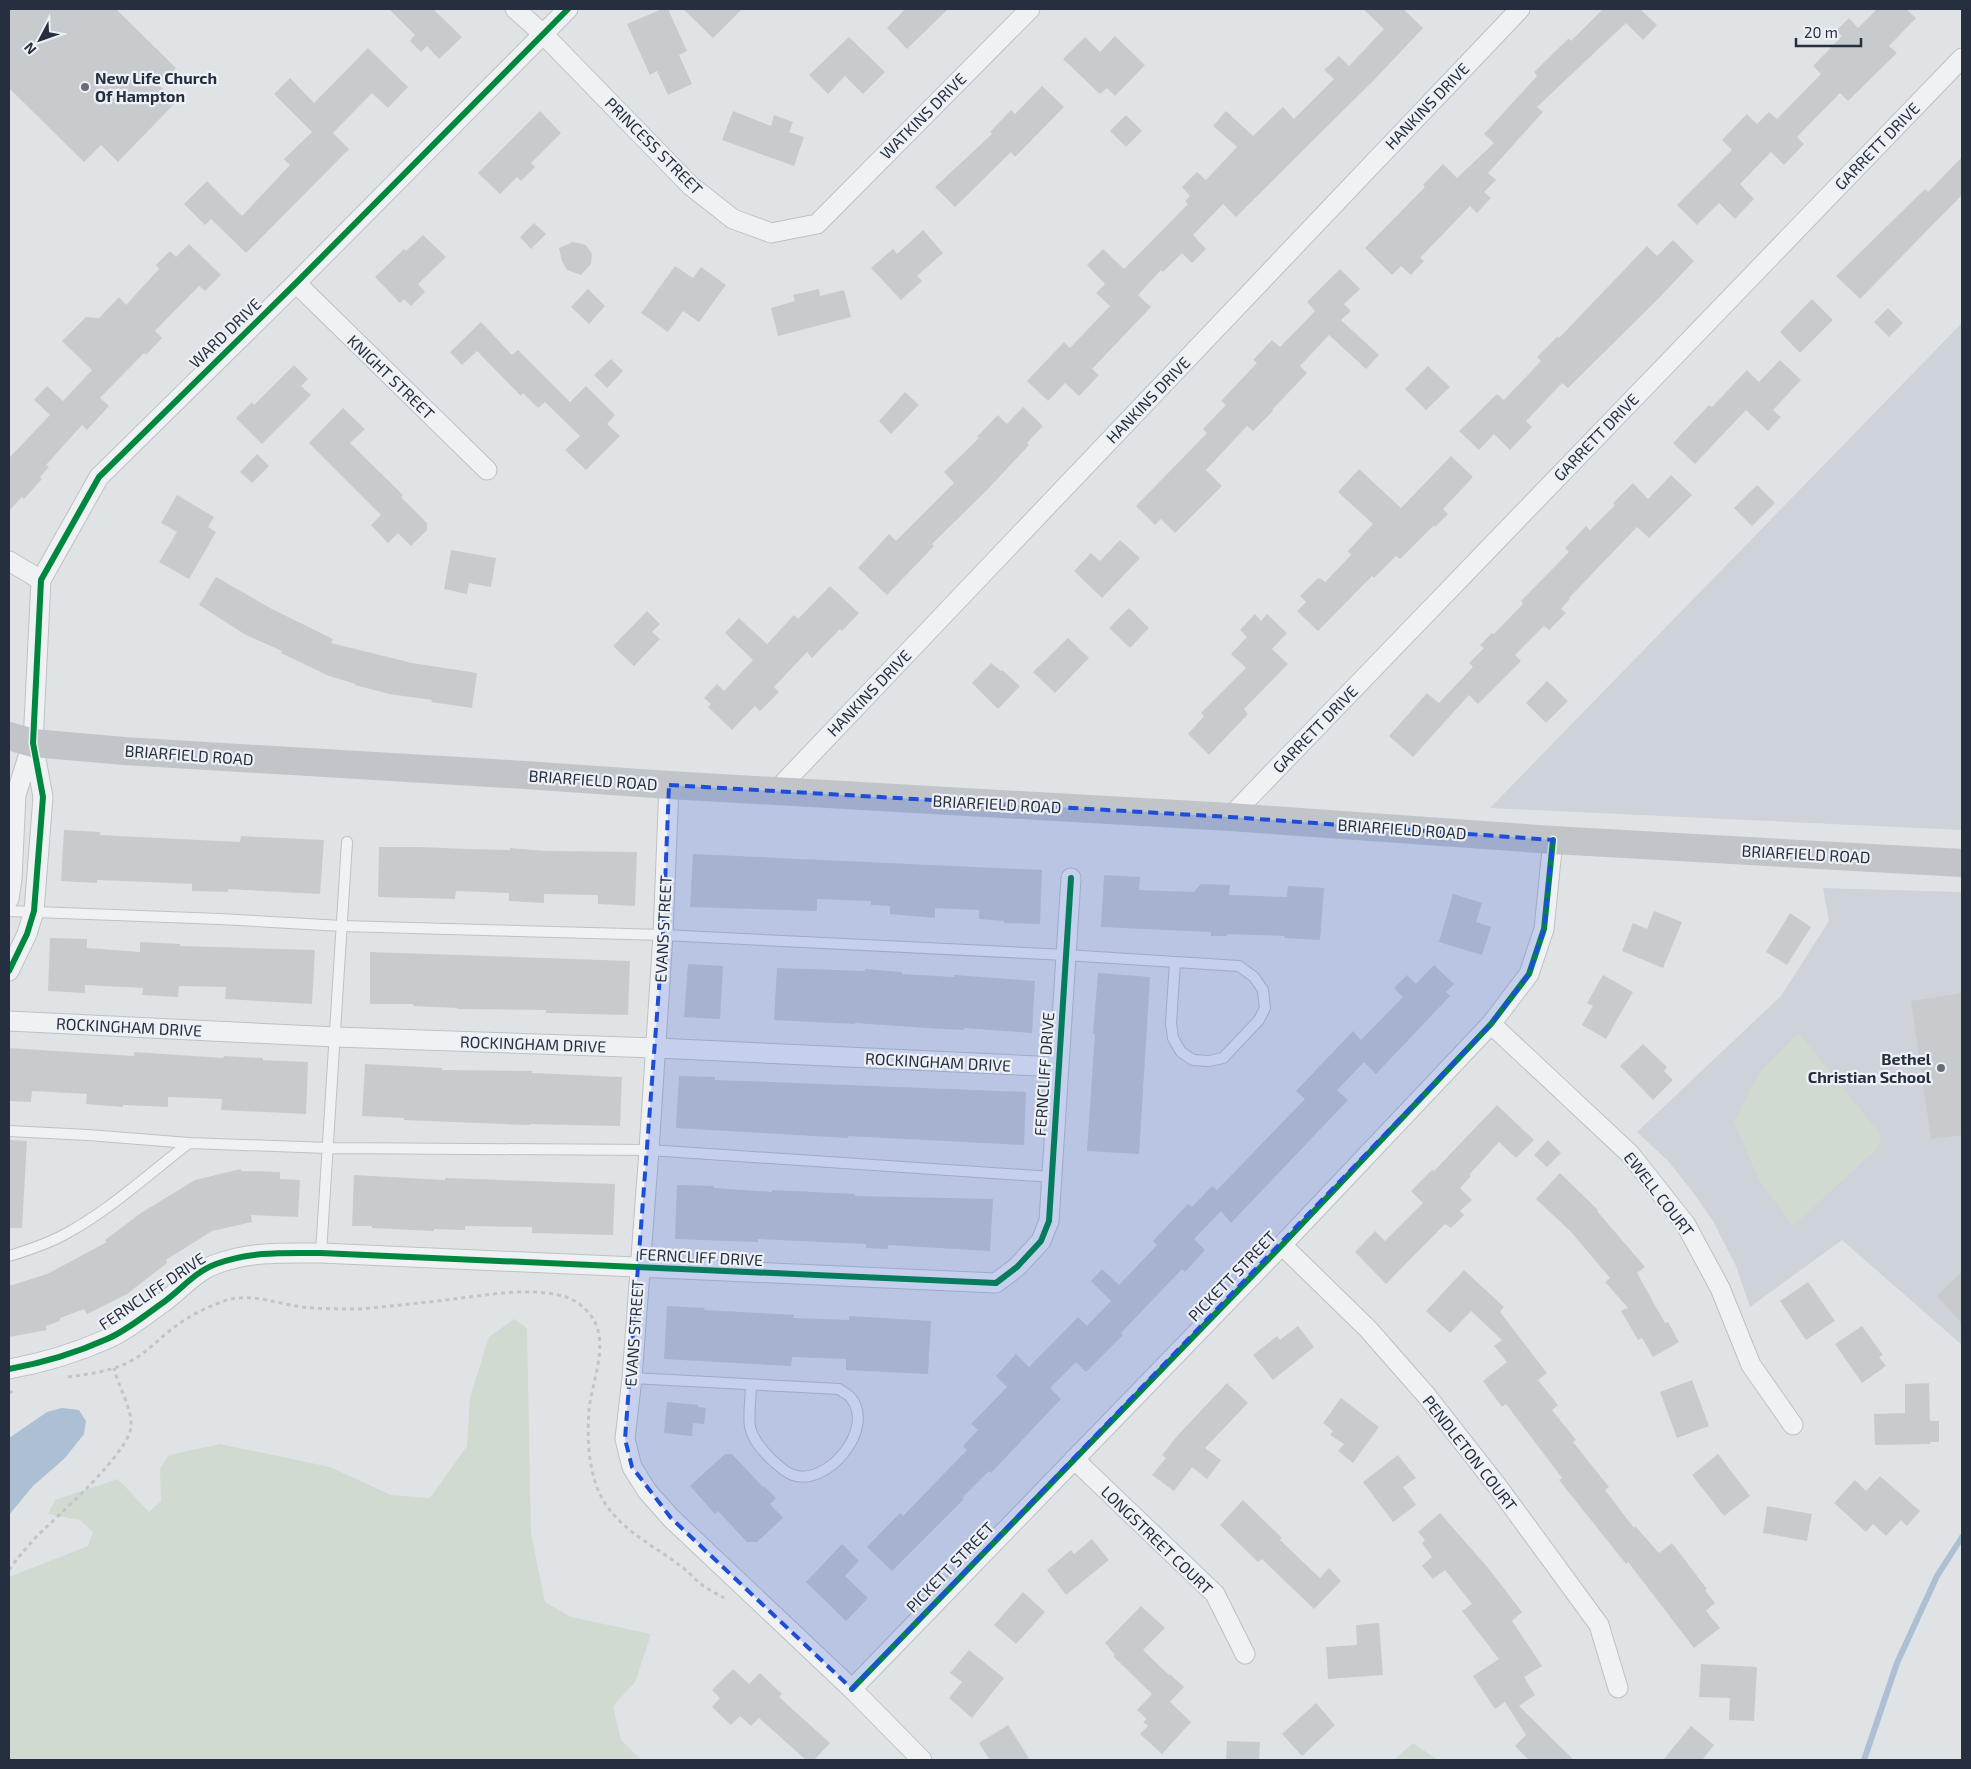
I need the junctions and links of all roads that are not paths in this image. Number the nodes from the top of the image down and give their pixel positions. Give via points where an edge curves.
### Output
1 (515, 9) edge
2 (568, 9) edge
3 (1030, 9) edge
4 (1520, 9) edge
5 (543, 34) junction
6 (1962, 58) edge
7 (817, 224) joint
8 (296, 283) junction
9 (487, 470) dead end
10 (9, 561) edge
11 (42, 580) junction
12 (17, 742) edge
13 (669, 785) junction
14 (776, 791) junction
15 (1230, 817) junction
16 (1553, 840) junction
17 (347, 842) dead end
18 (1962, 863) edge
19 (1071, 878) dead end
20 (9, 899) edge
21 (9, 911) edge
22 (34, 911) junction
23 (342, 926) junction
24 (663, 935) junction
25 (1066, 955) junction
26 (1175, 962) junction
27 (9, 971) edge
28 (9, 1021) edge
29 (1491, 1024) junction
30 (335, 1037) junction
31 (656, 1048) junction
32 (1058, 1068) junction
33 (9, 1131) edge
34 (188, 1143) junction
35 (328, 1148) junction
36 (649, 1150) junction
37 (1052, 1177) junction
38 (1282, 1244) junction
39 (321, 1253) junction
40 (9, 1256) edge
41 (639, 1268) junction
42 (9, 1369) edge
43 (632, 1378) junction
44 (751, 1385) junction
45 (1793, 1426) dead end
46 (1074, 1460) junction
47 (1245, 1654) dead end
48 (1618, 1688) dead end
49 (852, 1689) junction
50 (922, 1760) edge

1 - 5 street, PRINCESS STREET
2 - 5 street, WARD DRIVE
3 - 7 street, WATKINS DRIVE
4 - 14 street, HANKINS DRIVE
5 - 7 street, PRINCESS STREET via 691,186 733,220 771,233
5 - 8 street, WARD DRIVE
6 - 15 street, GARRETT DRIVE
8 - 9 street, KNIGHT STREET
8 - 11 street, WARD DRIVE via 99,477
10 - 11 street
11 - 12 street, WARD DRIVE
12 - 13 main road, BRIARFIELD ROAD
12 - 20 street
12 - 22 street via 43,796
13 - 14 main road, BRIARFIELD ROAD
13 - 24 street, EVANS STREET
14 - 15 main road, BRIARFIELD ROAD
15 - 16 main road, BRIARFIELD ROAD
16 - 18 main road, BRIARFIELD ROAD
16 - 29 street, PICKETT STREET via 1544,929 1529,974
17 - 23 lane
19 - 25 street, FERNCLIFF DRIVE
21 - 22 lane
22 - 23 lane
22 - 27 street
23 - 24 lane
23 - 30 lane
24 - 25 lane
24 - 31 street, EVANS STREET
25 - 26 lane
25 - 32 street, FERNCLIFF DRIVE
26 - 26 lane via 1173,1038 1180,1052 1193,1060 1209,1062 1223,1058 1259,1020 1265,1008 1263,990 1254,977 1239,966
28 - 30 street, ROCKINGHAM DRIVE
29 - 38 street, PICKETT STREET
29 - 45 street, EWELL COURT via 1630,1154 1686,1225 1720,1288 1751,1365
30 - 31 street, ROCKINGHAM DRIVE
30 - 35 lane
31 - 32 street, ROCKINGHAM DRIVE
31 - 36 street, EVANS STREET
32 - 37 street, FERNCLIFF DRIVE
33 - 34 lane
34 - 35 lane
34 - 40 lane via 91,1219 40,1246
35 - 36 lane
35 - 39 lane
36 - 37 lane
36 - 41 street, EVANS STREET
37 - 41 street, FERNCLIFF DRIVE via 1049,1221 1041,1241 996,1283
38 - 46 street, PICKETT STREET
38 - 48 street, PENDLETON COURT via 1368,1329 1426,1395 1498,1487 1599,1624
39 - 41 street, FERNCLIFF DRIVE
39 - 42 street, FERNCLIFF DRIVE via 274,1252 242,1256 214,1265 108,1339 38,1364
41 - 43 street, EVANS STREET
43 - 44 lane
43 - 49 street, EVANS STREET via 625,1439 632,1467 647,1491 671,1518
44 - 44 lane via 750,1426 753,1436 761,1449 782,1469 793,1475 821,1473 849,1447 859,1422 857,1408 851,1398 839,1389
46 - 47 street, LONGSTREET COURT via 1214,1594
46 - 49 street, PICKETT STREET
49 - 50 street, EVANS STREET

